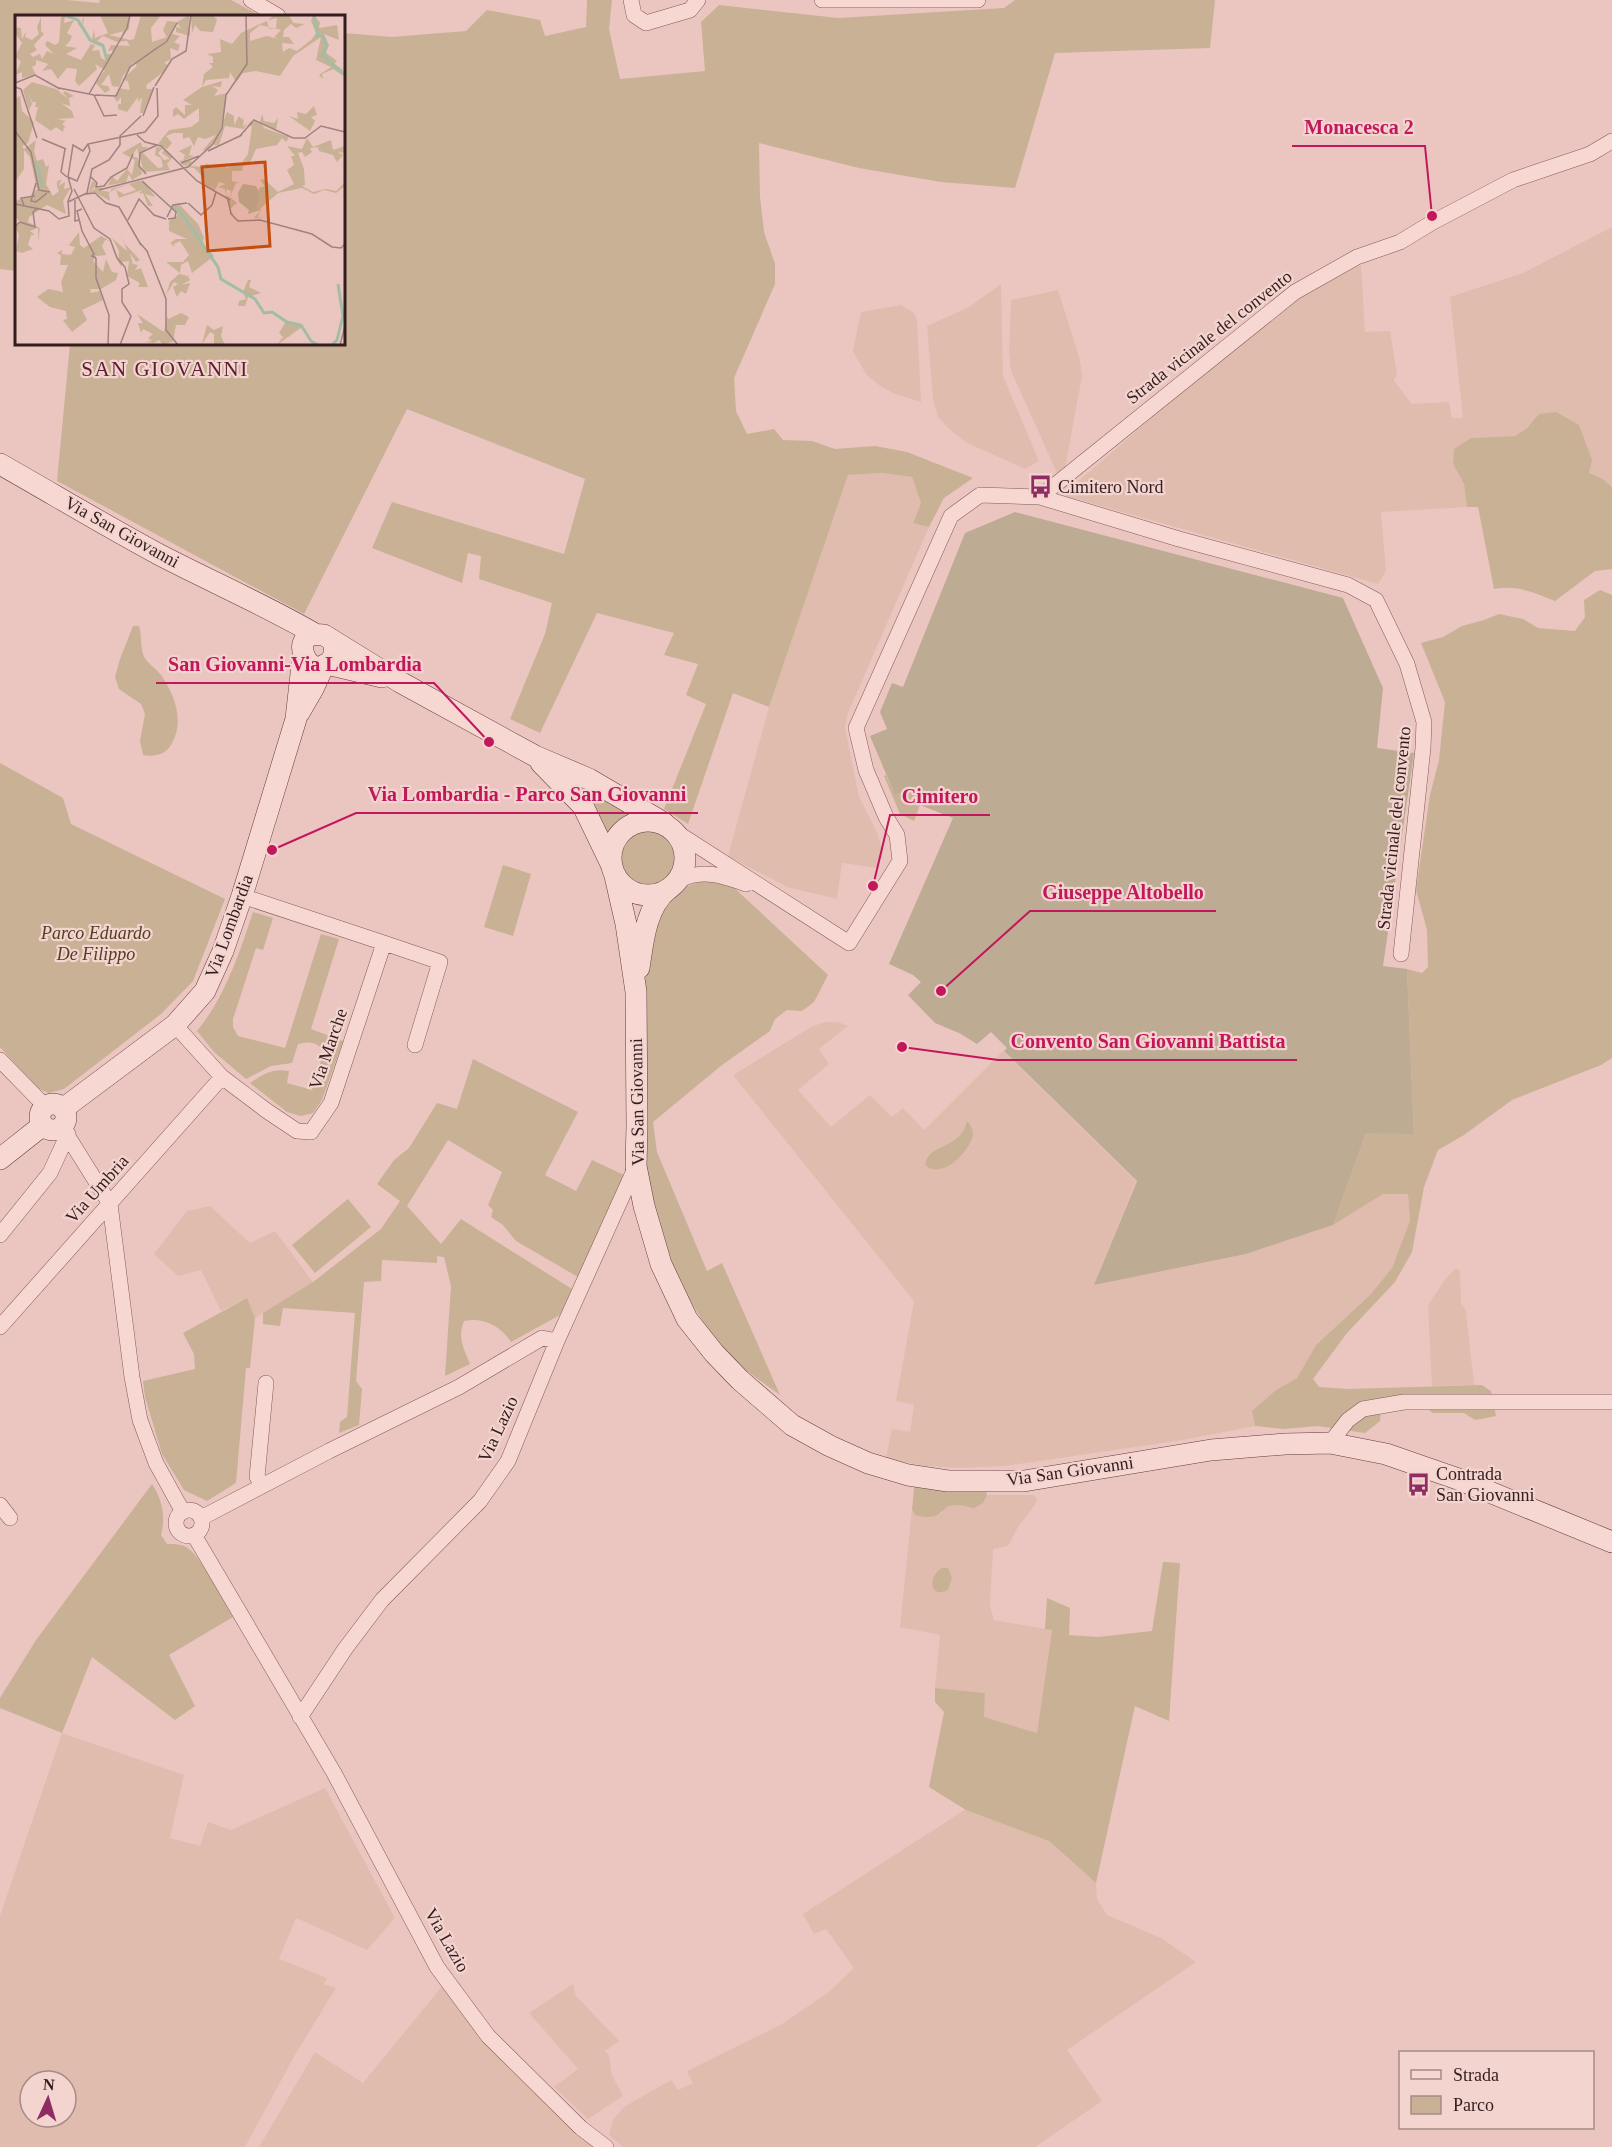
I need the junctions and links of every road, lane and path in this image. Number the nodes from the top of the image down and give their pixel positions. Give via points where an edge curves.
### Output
1 (251, 0) edge
2 (631, 0) edge
3 (698, 0) edge
4 (829, 0) edge
5 (978, 0) edge
6 (276, 15) edge
7 (1612, 141) edge
8 (0, 464) edge
9 (1040, 497) junction
10 (244, 598) junction
11 (324, 638) junction
12 (303, 655) junction
13 (325, 665) junction
14 (400, 682) junction
15 (296, 719) junction
16 (535, 756) junction
17 (593, 782) junction
18 (588, 817) junction
19 (670, 827) junction
20 (613, 870) junction
21 (674, 885) junction
22 (774, 894) junction
23 (242, 896) junction
24 (384, 943) junction
25 (1401, 954) dead end
26 (636, 992) junction
27 (175, 1025) junction
28 (415, 1045) dead end
29 (0, 1060) edge
30 (222, 1077) junction
31 (56, 1120) junction
32 (0, 1159) edge
33 (636, 1166) junction
34 (110, 1204) junction
35 (0, 1235) edge
36 (0, 1327) edge
37 (557, 1341) junction
38 (266, 1383) dead end
39 (1612, 1402) edge
40 (1330, 1443) junction
41 (262, 1485) junction
42 (0, 1505) edge
43 (183, 1512) junction
44 (10, 1518) dead end
45 (201, 1518) junction
46 (195, 1535) junction
47 (1612, 1542) edge
48 (300, 1717) junction
49 (606, 2147) edge

1 - 6 street
2 - 3 street via 634,15 646,23 690,10
4 - 5 street
7 - 9 street, Strada vicinale del convento via 1590,154 1513,180 1400,242 1357,257 1295,292
8 - 10 main road, Via San Giovanni
9 - 22 street, Strada vicinale del convento via 980,495 951,516 856,728 866,770 885,817 897,835 900,861 849,943
9 - 25 street, Strada vicinale del convento via 1348,585 1377,600 1407,664 1424,722
10 - 11 main road, Via San Giovanni
10 - 12 main road, Via San Giovanni via 275,622
11 - 12 main road via 306,639
11 - 13 main road via 335,652
11 - 14 main road, Via San Giovanni
12 - 13 main road via 312,665
12 - 15 main road, Via Lombardia
13 - 14 main road, Via San Giovanni
13 - 15 main road, Via Lombardia
14 - 16 main road, Via San Giovanni
15 - 23 main road, Via Lombardia
16 - 17 main road, Via San Giovanni
16 - 18 main road, Via San Giovanni via 583,806
17 - 18 main road
17 - 19 main road, Via San Giovanni
18 - 20 main road, Via San Giovanni
19 - 20 main road via 650,820 625,828 611,850
19 - 21 main road via 683,843 686,855
19 - 22 street
20 - 21 main road via 623,885 639,894 657,894
20 - 26 main road, Via San Giovanni
21 - 22 street via 699,873 714,874
21 - 26 main road, Via San Giovanni via 661,896 646,924
23 - 24 street
23 - 27 main road, Via Lombardia via 205,991
24 - 28 street via 440,962
24 - 30 street, Via Marche via 331,1103 311,1132 297,1131
26 - 33 main road, Via San Giovanni
27 - 30 street, Via Marche
27 - 31 main road, Via Lombardia
29 - 31 street
30 - 34 street, Via Umbria
31 - 32 main road, Via Lombardia
31 - 34 street
31 - 35 street via 50,1173
33 - 37 street, Via Lazio
33 - 40 main road, Via San Giovanni via 661,1264 687,1319 740,1380 792,1425 868,1463 948,1481 1015,1481 1211,1450
34 - 36 street, Via Umbria
34 - 43 street via 140,1419 156,1463
37 - 41 street, Via Lazio via 542,1338 459,1387
37 - 48 street, Via Lazio via 508,1461 480,1501 382,1599
38 - 41 street via 257,1477
39 - 40 street via 1404,1402 1363,1409 1348,1420
40 - 47 main road, Via San Giovanni via 1386,1454 1458,1479
41 - 45 street, Via Lazio
42 - 44 street
43 - 45 street via 195,1512
43 - 46 street via 171,1533
45 - 46 street via 200,1530
46 - 48 street, Via Lazio
48 - 49 street, Via Lazio via 437,1967 488,2036 581,2128

